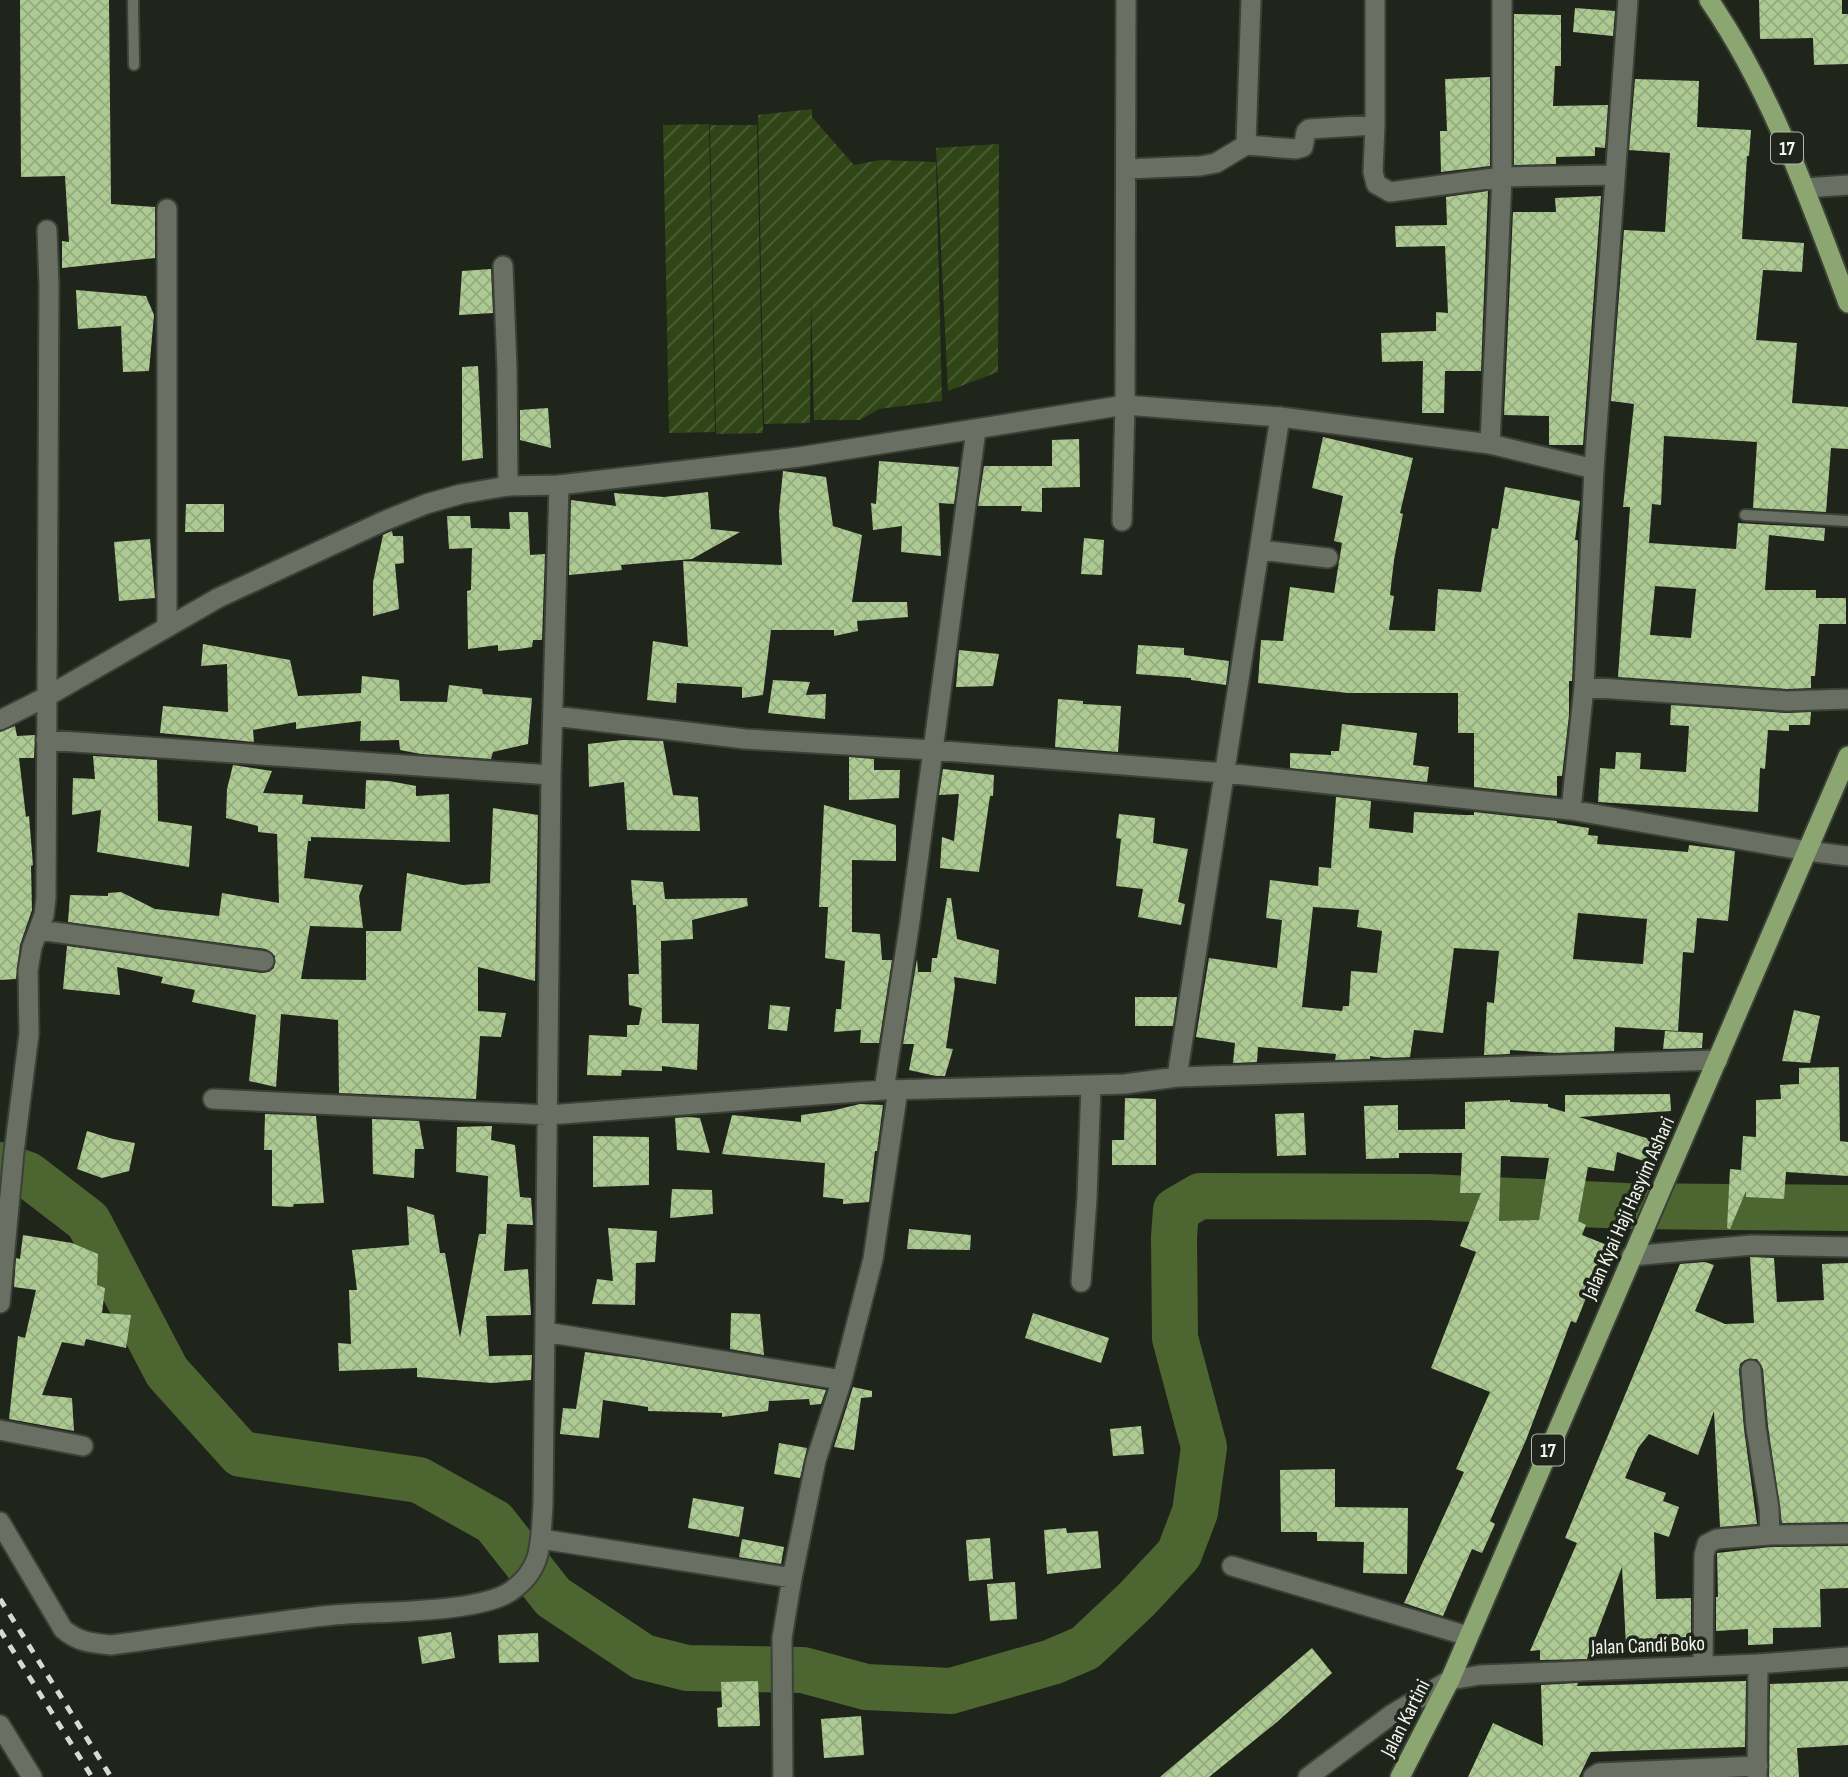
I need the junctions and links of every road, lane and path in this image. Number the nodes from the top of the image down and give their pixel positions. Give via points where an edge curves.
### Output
1 (132, 0) edge
2 (1126, 0) edge
3 (1251, 0) edge
4 (1376, 0) edge
5 (1502, 0) edge
6 (1628, 0) edge
7 (1709, 0) edge
8 (134, 65) dead end
9 (1375, 125) junction
10 (1246, 145) junction
11 (1126, 169) junction
12 (1615, 175) junction
13 (1502, 177) junction
14 (1848, 185) edge
15 (1805, 188) junction
16 (167, 209) dead end
17 (47, 230) dead end
18 (503, 266) dead end
19 (1848, 303) edge
20 (1125, 405) junction
21 (1280, 417) junction
22 (975, 430) junction
23 (1490, 444) junction
24 (1594, 469) junction
25 (559, 485) junction
26 (508, 486) junction
27 (1745, 515) dead end
28 (1122, 521) dead end
29 (1848, 521) edge
30 (1260, 550) junction
31 (1328, 558) dead end
32 (167, 627) junction
33 (1584, 687) junction
34 (46, 697) junction
35 (1848, 699) edge
36 (554, 716) junction
37 (0, 720) edge
38 (46, 740) junction
39 (932, 750) junction
40 (1848, 756) edge
41 (1225, 773) junction
42 (551, 775) junction
43 (1572, 810) junction
44 (1807, 851) junction
45 (1848, 856) edge
46 (39, 930) junction
47 (264, 961) dead end
48 (1718, 1060) junction
49 (1177, 1077) junction
50 (1091, 1085) junction
51 (891, 1090) junction
52 (213, 1099) dead end
53 (548, 1115) junction
54 (10, 1142) edge
55 (1848, 1247) edge
56 (1631, 1256) junction
57 (1081, 1282) dead end
58 (0, 1303) edge
59 (545, 1332) junction
60 (1751, 1370) dead end
61 (842, 1380) junction
62 (0, 1430) edge
63 (83, 1446) dead end
64 (0, 1522) edge
65 (1846, 1534) dead end
66 (1770, 1535) junction
67 (541, 1539) junction
68 (1233, 1566) dead end
69 (792, 1578) junction
70 (1468, 1636) junction
71 (1848, 1657) edge
72 (1758, 1664) junction
73 (1703, 1665) junction
74 (1450, 1680) junction
75 (0, 1725) edge
76 (1758, 1772) edge
77 (32, 1777) edge
78 (783, 1777) edge
79 (1308, 1777) edge
80 (1400, 1777) edge
81 (1594, 1777) edge

1 - 8 lane
2 - 11 street
3 - 10 street
4 - 9 street
5 - 13 street
6 - 12 street
7 - 15 highway, 17 via 1759,85
9 - 10 street via 1309,129 1303,147 1296,149
9 - 13 street via 1373,178 1390,192
10 - 11 street via 1216,163
11 - 20 street
12 - 13 street
12 - 24 street
13 - 23 street
14 - 15 street
15 - 19 highway, 17
16 - 32 street
17 - 34 street
18 - 26 street
20 - 21 street
20 - 22 street
20 - 28 street
21 - 23 street
21 - 30 street
22 - 25 street via 799,457
22 - 39 street
23 - 24 street
24 - 33 street
25 - 26 street
25 - 36 street
26 - 32 street via 461,494 384,521 218,598
27 - 29 lane
30 - 31 street
30 - 41 street
32 - 34 street
33 - 35 street via 1787,701
33 - 43 street
34 - 37 street
34 - 38 street
36 - 39 street via 745,739
36 - 42 street
38 - 42 street
38 - 46 street via 46,898
39 - 41 street
39 - 51 street
40 - 44 highway, Jalan Kyai Haji Hasyim Ashari / 17
41 - 43 street
41 - 49 street
42 - 53 street
43 - 44 street
44 - 45 street
44 - 48 highway, Jalan Kyai Haji Hasyim Ashari / 17
46 - 47 street
46 - 54 street via 28,971 29,1034
48 - 49 street
48 - 56 highway, Jalan Kyai Haji Hasyim Ashari / 17
49 - 50 street
50 - 51 street
50 - 57 street
51 - 53 street
51 - 61 street via 877,1239
52 - 53 street
53 - 59 street
54 - 58 street
55 - 56 street via 1752,1245
56 - 70 highway, Jalan Kyai Haji Hasyim Ashari / 17
59 - 61 street
59 - 67 street
60 - 66 street
61 - 69 street via 816,1460
62 - 63 street
64 - 67 street via 63,1629 74,1639 111,1645 333,1615 492,1600 531,1572
65 - 66 street
66 - 73 street via 1717,1539 1707,1544
67 - 69 street
68 - 70 street
69 - 78 street via 782,1638
70 - 74 highway, Jalan Kyai Haji Hasyim Ashari / 17
71 - 72 street, Jalan Candi Boko
72 - 73 street, Jalan Candi Boko
72 - 76 street
73 - 74 street, Jalan Candi Boko
74 - 79 street via 1391,1715
74 - 80 highway, Jalan Kartini / 17
75 - 77 street
76 - 81 street via 1599,1773

